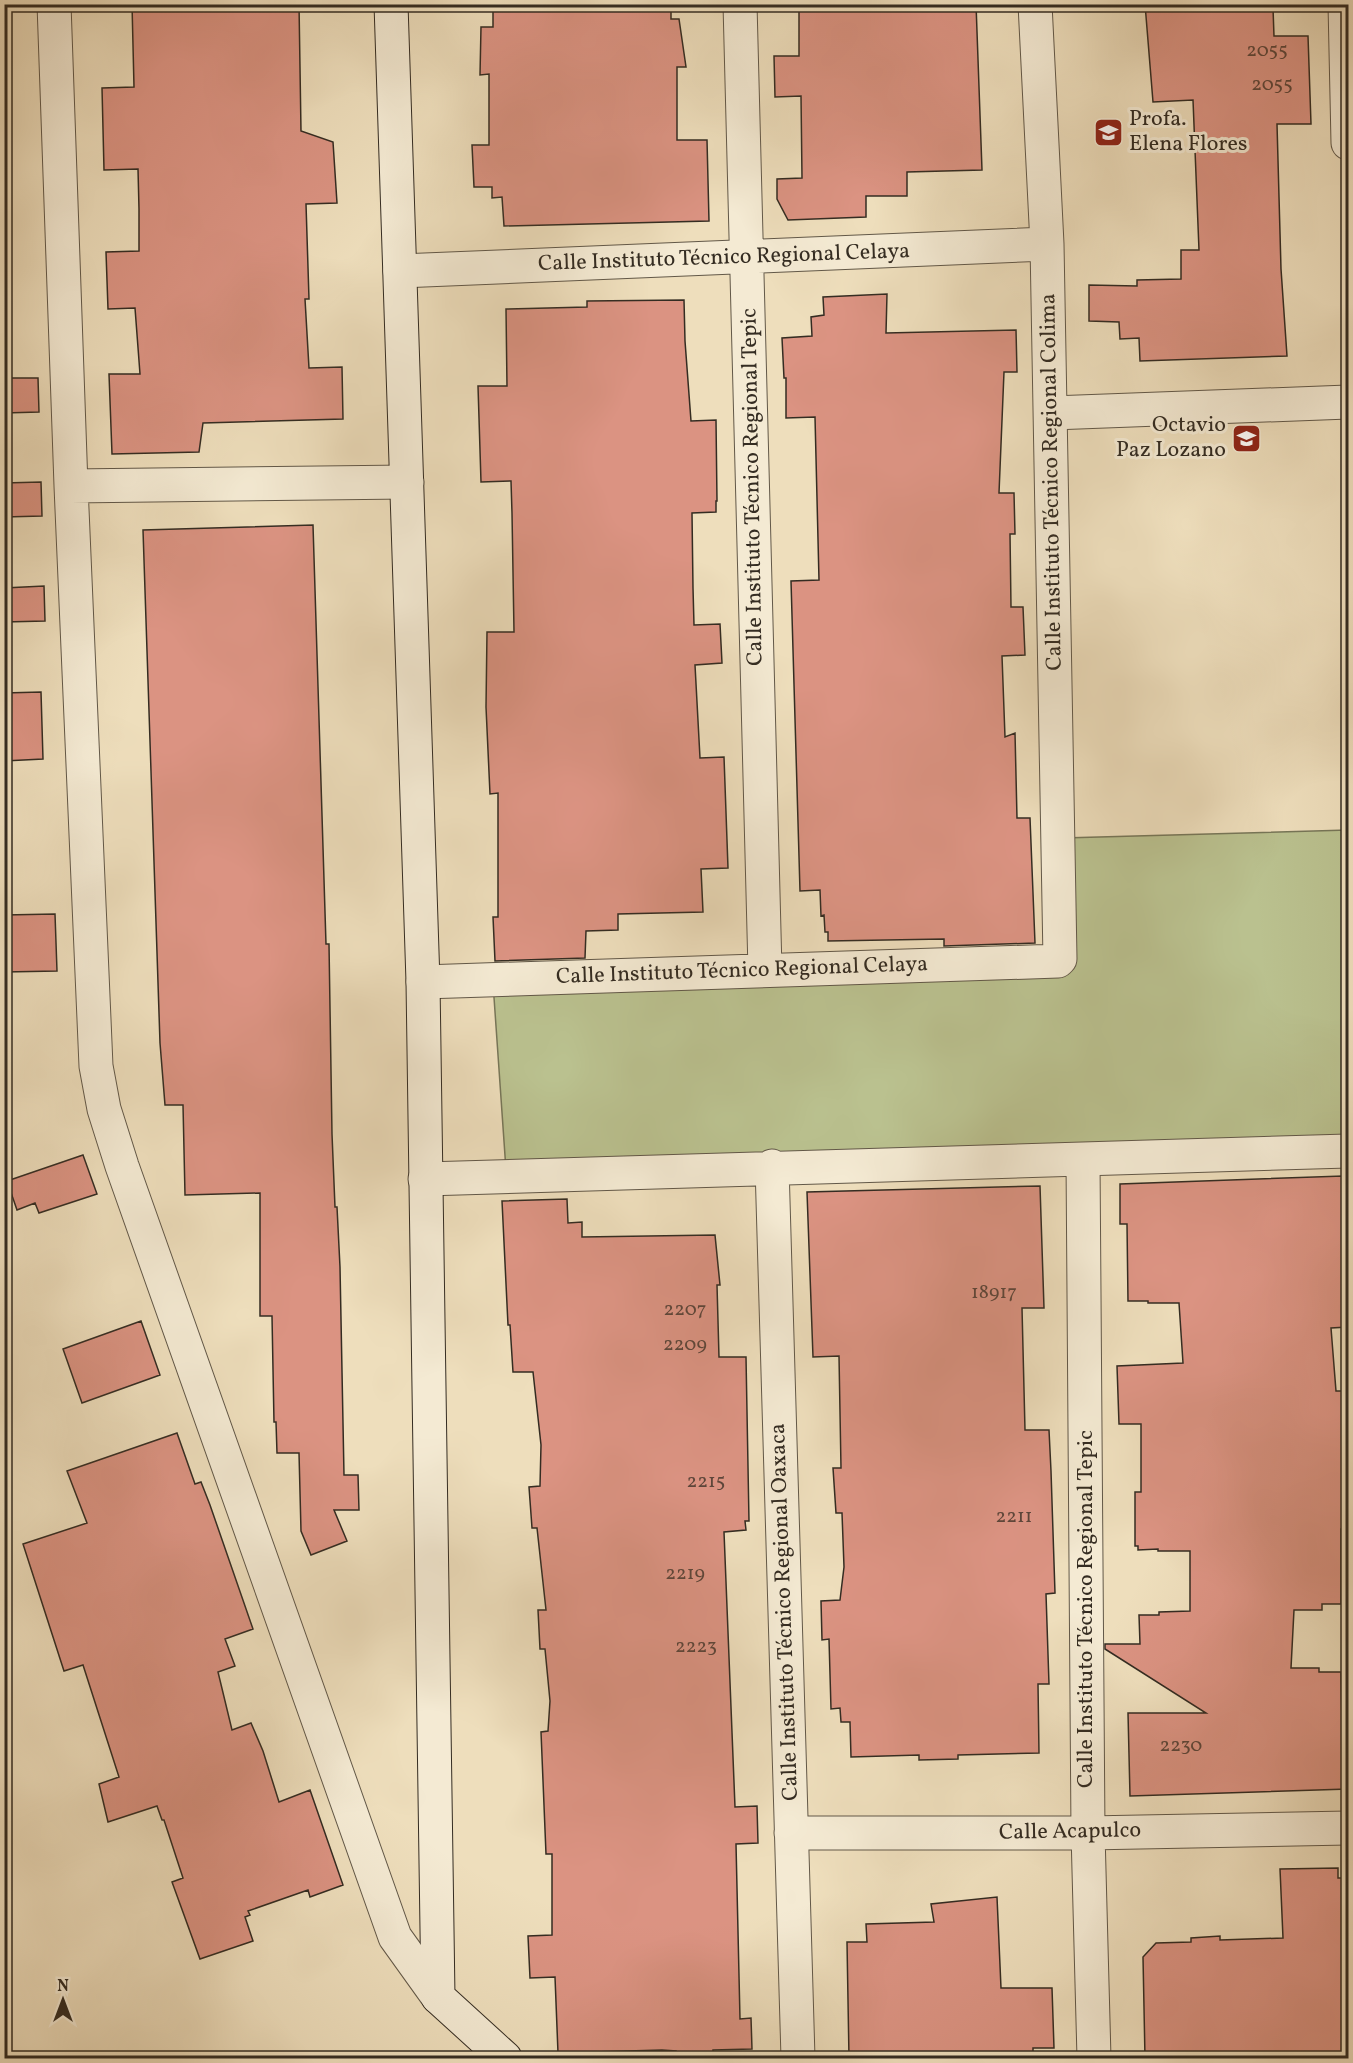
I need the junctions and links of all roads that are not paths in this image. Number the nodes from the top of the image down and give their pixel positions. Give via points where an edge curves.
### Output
1 (54, 4) edge
2 (391, 4) edge
3 (740, 4) edge
4 (1035, 4) edge
5 (1345, 4) edge
6 (1348, 143) edge
7 (1047, 244) junction
8 (747, 257) junction
9 (400, 271) junction
10 (1348, 402) edge
11 (1052, 413) junction
12 (407, 482) junction
13 (71, 486) junction
14 (1060, 959) joint
15 (765, 970) junction
16 (423, 982) junction
17 (1348, 1151) edge
18 (1083, 1160) junction
19 (772, 1166) junction
20 (425, 1179) junction
21 (1348, 1828) edge
22 (792, 1833) junction
23 (1088, 1833) junction
24 (438, 1997) junction
25 (505, 2058) edge
26 (798, 2058) edge
27 (1094, 2058) edge

1 - 13 street
2 - 9 street
3 - 8 street, Calle Instituto Técnico Regional Tepic
4 - 7 street, Calle Instituto Técnico Regional Colima
5 - 6 street
7 - 8 street, Calle Instituto Técnico Regional Celaya
7 - 11 street, Calle Instituto Técnico Regional Colima
8 - 9 street, Calle Instituto Técnico Regional Celaya
8 - 15 street, Calle Instituto Técnico Regional Tepic
9 - 12 street
10 - 11 street
11 - 14 street, Calle Instituto Técnico Regional Colima
12 - 13 street
12 - 16 street
13 - 24 street via 96,1066 104,1109 395,1937
14 - 15 street, Calle Instituto Técnico Regional Celaya
15 - 16 street, Calle Instituto Técnico Regional Celaya
16 - 20 street
17 - 18 street
18 - 19 street
18 - 23 street, Calle Instituto Técnico Regional Tepic
19 - 20 street
19 - 22 street, Calle Instituto Técnico Regional Oaxaca
20 - 24 street
21 - 23 street, Calle Acapulco
22 - 23 street, Calle Acapulco
22 - 26 street, Calle Instituto Técnico Regional Oaxaca
23 - 27 street, Calle Instituto Técnico Regional Tepic
24 - 25 street

